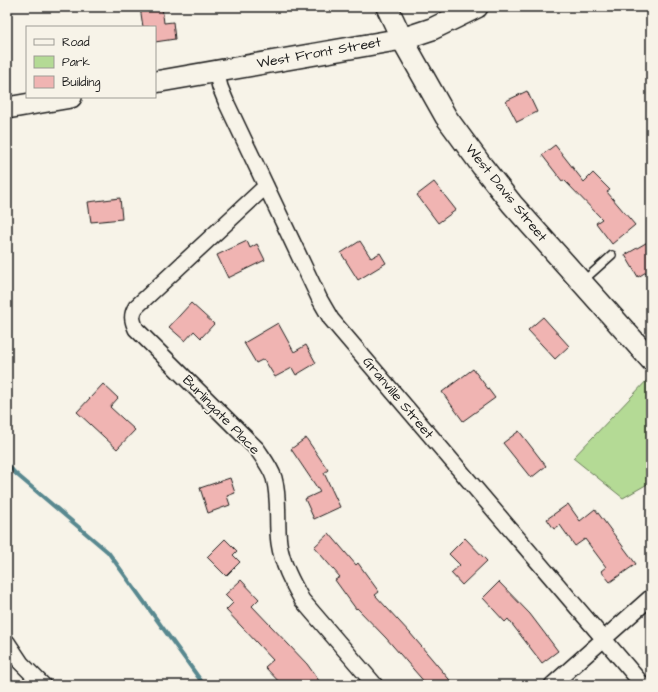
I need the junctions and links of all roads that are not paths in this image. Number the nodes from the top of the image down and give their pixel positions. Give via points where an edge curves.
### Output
1 (386, 7) edge
2 (477, 7) edge
3 (402, 39) junction
4 (216, 71) junction
5 (156, 82) edge
6 (65, 98) edge
7 (7, 108) edge
8 (266, 186) junction
9 (612, 255) dead end
10 (581, 282) junction
11 (651, 360) edge
12 (651, 597) edge
13 (603, 639) junction
14 (7, 642) edge
15 (43, 685) edge
16 (375, 685) edge
17 (552, 685) edge
18 (643, 685) edge

1 - 3 street, West Davis Street
2 - 3 street, West Front Street via 444,24
3 - 4 street, West Front Street
3 - 10 street, West Davis Street via 446,116 482,166
4 - 5 street, West Front Street
4 - 8 street, Granville Street via 227,104
6 - 7 street
8 - 13 street, Granville Street via 331,319
8 - 16 street, Burlingate Place via 136,307 132,313 132,320 136,329 257,449 268,465 274,477 276,491 279,543 284,565 293,584 302,600
9 - 10 lane
10 - 11 street, West Davis Street
12 - 13 street
13 - 17 street
13 - 18 street, Granville Street
14 - 15 street

